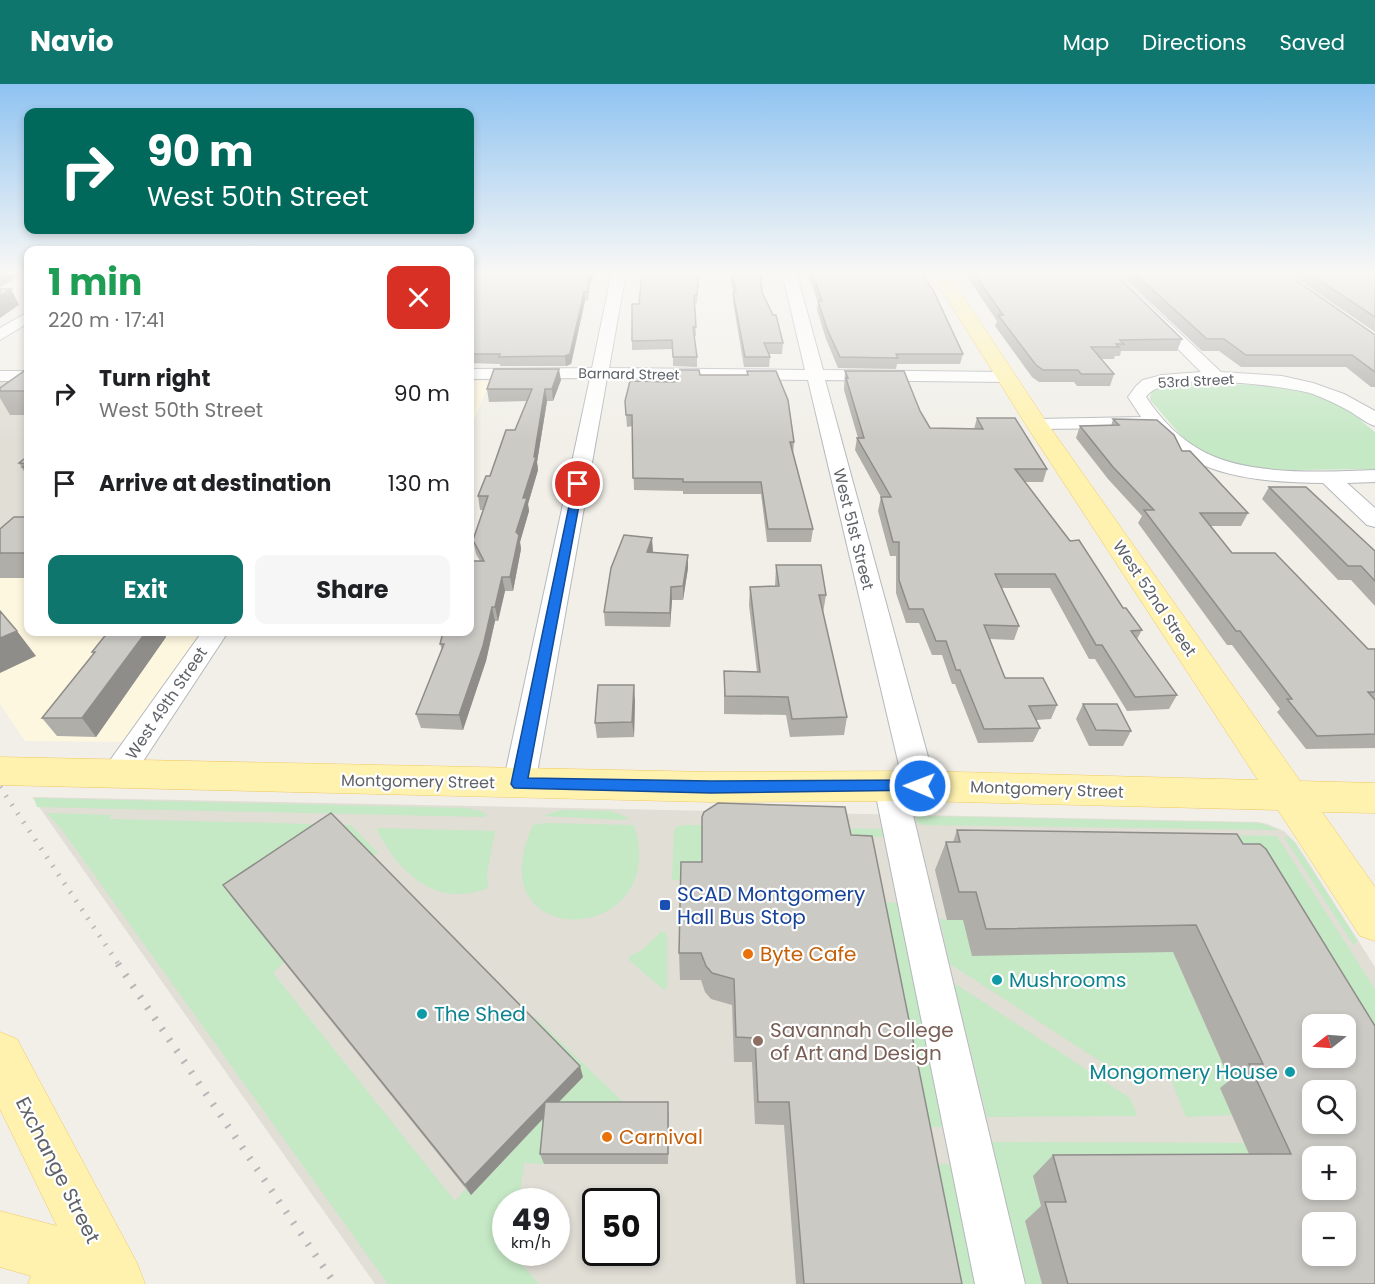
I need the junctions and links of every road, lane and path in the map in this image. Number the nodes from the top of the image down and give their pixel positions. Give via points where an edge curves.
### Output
1 (608, 328) edge
2 (802, 328) edge
3 (974, 328) edge
4 (1165, 328) edge
5 (600, 373) junction
6 (474, 374) edge
7 (0, 376) edge
8 (24, 376) edge
9 (814, 376) junction
10 (1005, 377) junction
11 (1217, 378) junction
12 (1375, 420) edge
13 (1156, 422) junction
14 (1037, 425) junction
15 (1375, 476) edge
16 (1328, 477) junction
17 (1375, 520) edge
18 (212, 636) edge
19 (0, 771) edge
20 (117, 775) junction
21 (519, 784) junction
22 (905, 786) junction
23 (1290, 796) junction
24 (1375, 798) edge
25 (1375, 922) edge
26 (0, 1056) edge
27 (0, 1239) edge
28 (94, 1279) edge
29 (1000, 1284) edge

1 - 5 street
2 - 9 street, West 51st Street
3 - 10 main road, West 52nd Street
4 - 11 street
5 - 6 street, Barnard Street
5 - 9 street, Barnard Street
5 - 21 street
7 - 8 street
9 - 10 street, Barnard Street
9 - 22 street, West 51st Street
10 - 14 main road, West 52nd Street
11 - 12 street, 53rd Street via 1295,384 1333,396
11 - 13 street, 53rd Street via 1145,385 1137,398
13 - 14 street
13 - 16 street, 53rd Street via 1183,448 1226,468
14 - 23 main road, West 52nd Street
15 - 16 street, 53rd Street
16 - 17 street
18 - 20 street, West 49th Street
19 - 20 main road, Montgomery Street
20 - 21 main road, Montgomery Street
21 - 22 main road, Montgomery Street
22 - 23 main road, Montgomery Street
22 - 29 street, West 51st Street
23 - 24 main road, Montgomery Street
23 - 25 main road, West 52nd Street
26 - 28 main road, Exchange Street
27 - 28 main road

